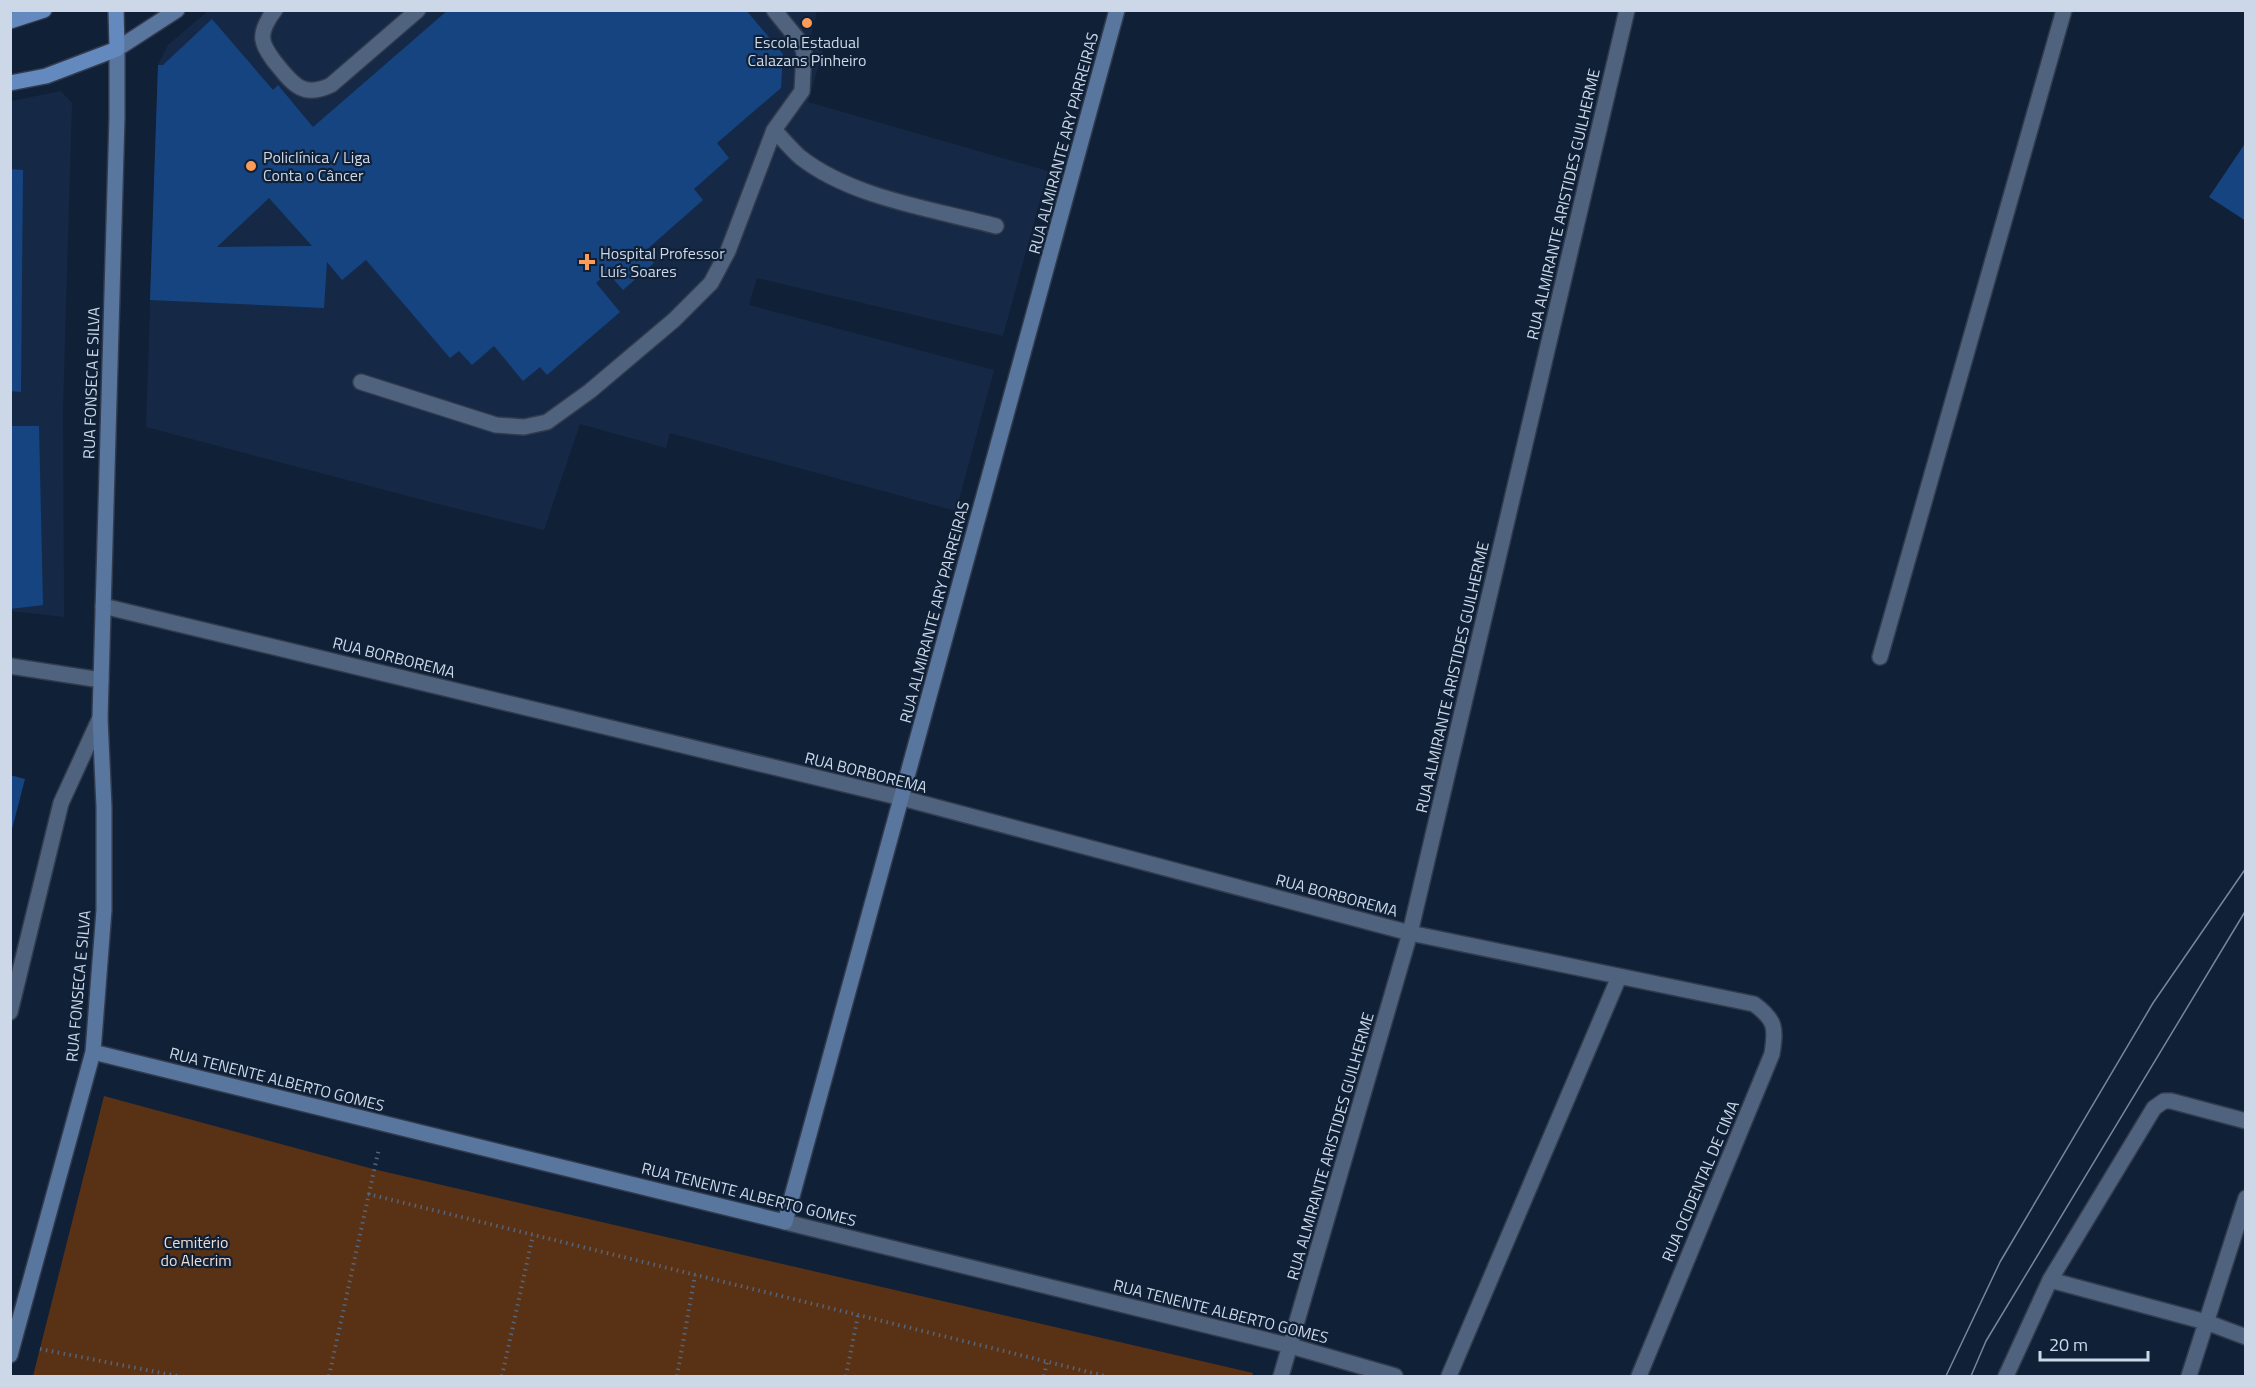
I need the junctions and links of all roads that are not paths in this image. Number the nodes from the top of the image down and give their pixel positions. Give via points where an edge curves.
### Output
1 (44, 10) edge
2 (116, 10) edge
3 (177, 10) edge
4 (275, 10) edge
5 (418, 10) edge
6 (774, 10) edge
7 (1117, 10) edge
8 (1627, 10) edge
9 (2064, 10) edge
10 (10, 21) edge
11 (117, 48) junction
12 (10, 83) edge
13 (774, 130) junction
14 (996, 226) dead end
15 (361, 382) dead end
16 (103, 606) junction
17 (1880, 657) dead end
18 (10, 666) edge
19 (101, 680) junction
20 (100, 718) junction
21 (902, 798) junction
22 (1410, 933) junction
23 (1619, 977) junction
24 (1754, 1004) joint
25 (10, 1012) edge
26 (93, 1053) junction
27 (2246, 1121) edge
28 (2246, 1198) edge
29 (785, 1222) junction
30 (2050, 1280) junction
31 (2206, 1322) junction
32 (2246, 1337) edge
33 (1291, 1346) junction
34 (10, 1355) edge
35 (1281, 1377) edge
36 (1395, 1377) edge
37 (1449, 1377) edge
38 (1639, 1377) edge
39 (2006, 1377) edge
40 (2189, 1377) edge

1 - 10 main road
2 - 11 main road
3 - 11 main road
4 - 5 street via 262,39 267,52 292,82 302,89 318,91 331,85
6 - 13 street via 804,52 802,91
7 - 21 main road, RUA ALMIRANTE ARY PARREIRAS
8 - 22 street, RUA ALMIRANTE ARISTIDES GUILHERME
9 - 17 street
11 - 12 main road via 46,76
11 - 16 main road, RUA FONSECA E SILVA
13 - 14 street via 799,156 826,175 860,190
13 - 15 street via 728,251 711,283 675,320 547,422 524,428 496,425
16 - 19 main road, RUA FONSECA E SILVA
16 - 21 street, RUA BORBOREMA
18 - 19 street
19 - 20 main road, RUA FONSECA E SILVA
20 - 25 street, RUA FONSECA E SILVA via 61,803
20 - 26 main road, RUA FONSECA E SILVA via 104,910
21 - 22 street, RUA BORBOREMA
21 - 29 main road, RUA ALMIRANTE ARY PARREIRAS
22 - 23 street, RUA BORBOREMA
22 - 33 street, RUA ALMIRANTE ARISTIDES GUILHERME
23 - 24 street, RUA BORBOREMA
23 - 37 street
24 - 38 street, RUA OCIDENTAL DE CIMA via 1774,1024 1772,1054
26 - 29 main road, RUA TENENTE ALBERTO GOMES
26 - 34 main road, RUA FONSECA E SILVA
27 - 30 street via 2185,1103 2164,1101 2154,1108
28 - 31 street
29 - 33 street, RUA TENENTE ALBERTO GOMES
30 - 31 street
30 - 39 street
31 - 32 street
31 - 40 street
33 - 35 street, RUA ALMIRANTE ARISTIDES GUILHERME
33 - 36 street, RUA TENENTE ALBERTO GOMES

